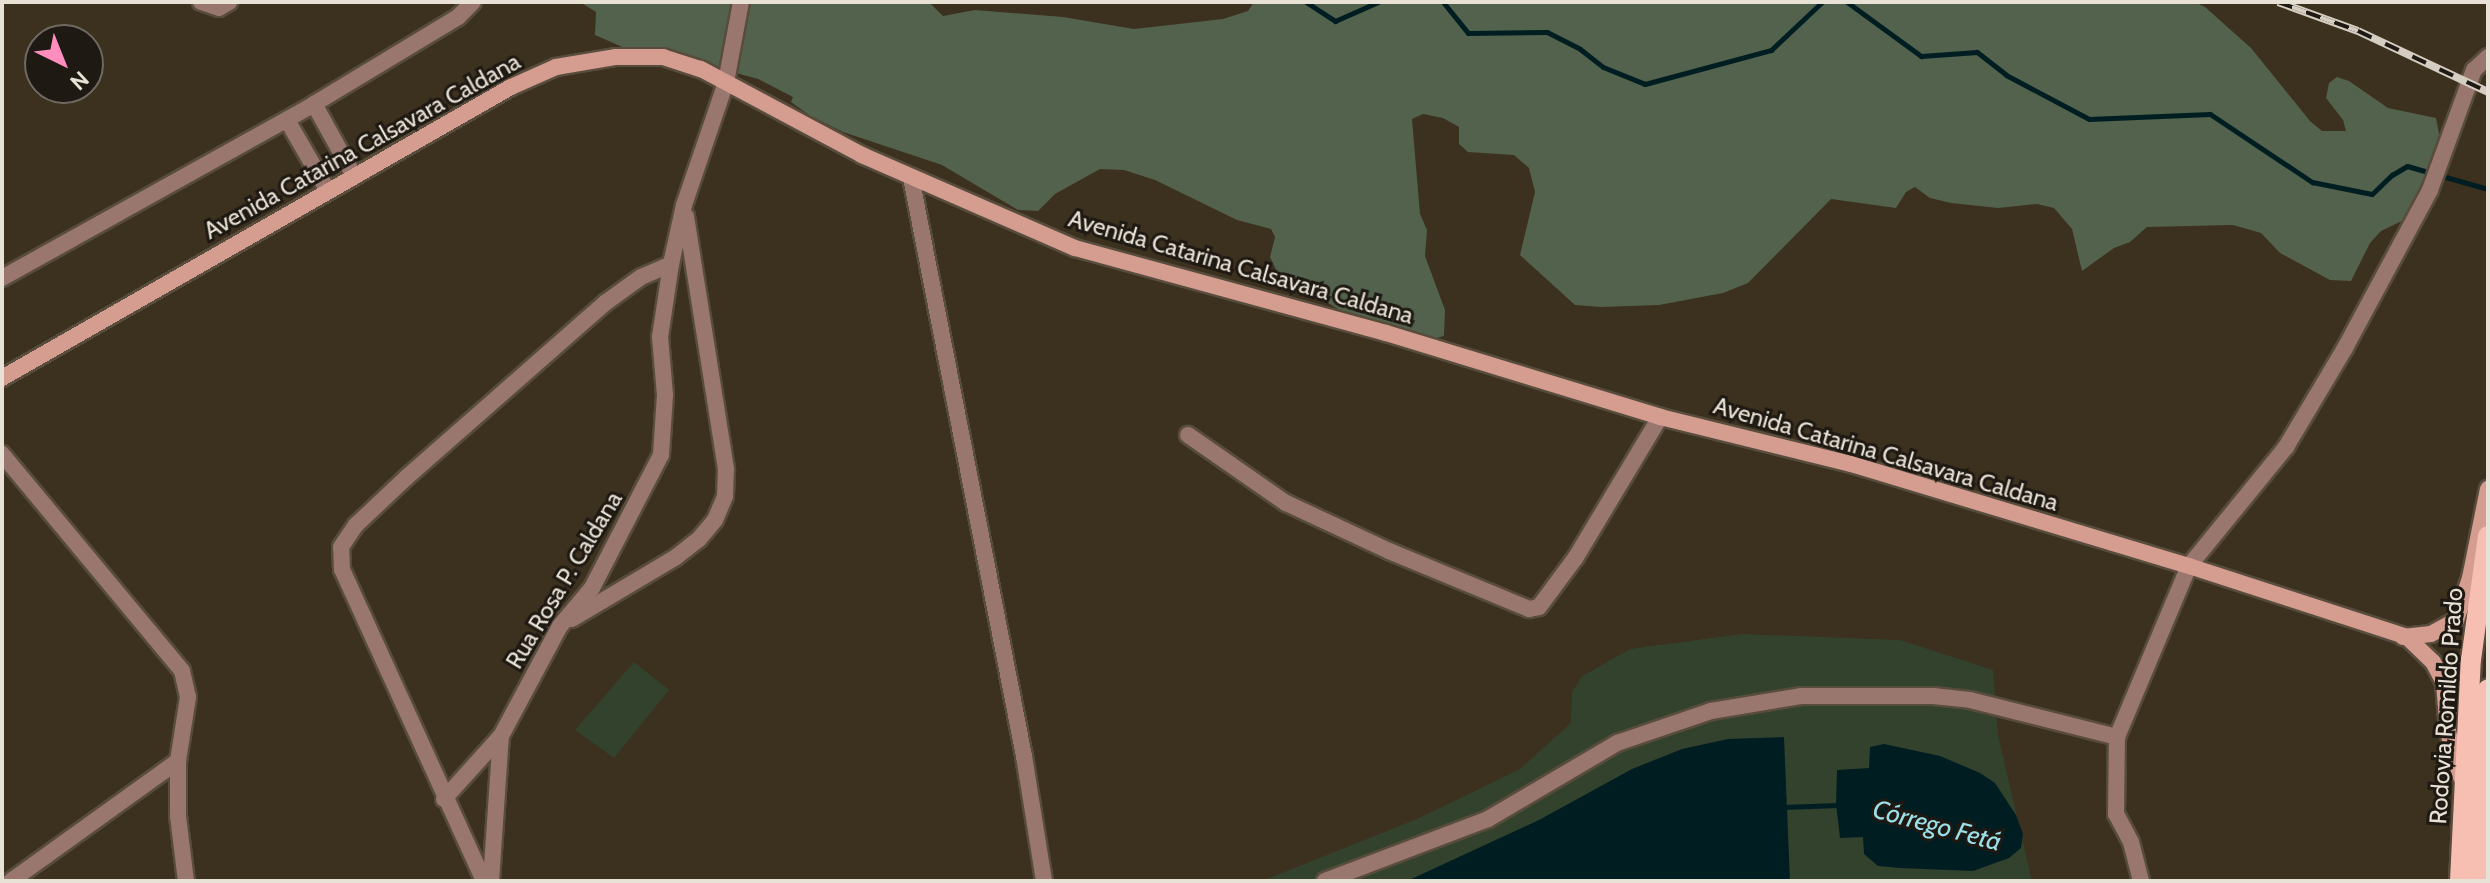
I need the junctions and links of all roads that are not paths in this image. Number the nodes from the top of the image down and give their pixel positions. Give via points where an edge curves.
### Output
1 (201, 2) edge
2 (229, 2) edge
3 (473, 2) edge
4 (741, 2) edge
5 (2488, 57) edge
6 (726, 82) junction
7 (314, 104) junction
8 (287, 120) junction
9 (354, 176) junction
10 (911, 177) junction
11 (328, 191) junction
12 (684, 205) junction
13 (671, 264) junction
14 (2, 278) edge
15 (2, 378) edge
16 (1660, 417) junction
17 (1188, 435) dead end
18 (2, 454) edge
19 (2488, 489) edge
20 (2488, 536) edge
21 (2189, 566) junction
22 (560, 626) junction
23 (2403, 637) junction
24 (2488, 689) edge
25 (501, 736) junction
26 (2117, 737) junction
27 (178, 761) junction
28 (2465, 790) junction
29 (444, 799) junction
30 (11, 881) edge
31 (186, 881) edge
32 (484, 881) edge
33 (491, 881) edge
34 (1044, 881) edge
35 (1325, 881) edge
36 (2141, 881) edge
37 (2460, 881) edge
38 (2478, 881) edge

1 - 2 street via 219,8
3 - 7 street via 458,17
4 - 6 street, Rua Rosa P. Caldana
5 - 21 street via 2474,70 2430,190 2286,447
6 - 9 street, Avenida Catarina Calsavara Caldana via 663,57 616,57 556,67
6 - 10 street, Avenida Catarina Calsavara Caldana
6 - 12 street, Rua Rosa P. Caldana
7 - 8 street
7 - 9 street
8 - 11 street
8 - 14 street
9 - 11 street, Avenida Catarina Calsavara Caldana
10 - 16 street, Avenida Catarina Calsavara Caldana via 1075,248 1371,329
10 - 34 street
11 - 15 street, Avenida Catarina Calsavara Caldana
12 - 13 street, Rua Rosa P. Caldana
12 - 22 street via 726,469 725,496 715,520 687,548
13 - 22 street, Rua Rosa P. Caldana via 660,337 665,395 661,455 592,588
13 - 29 street via 641,277 605,303 407,477 356,525 341,547 342,570
16 - 17 street via 1576,557 1539,607 1529,609 1286,503
16 - 21 street, Avenida Catarina Calsavara Caldana via 1851,464
18 - 27 street via 182,671 188,697
19 - 23 street via 2456,620 2431,634
20 - 28 main road, Rodovia Romildo Prado via 2472,645
21 - 23 street, Avenida Catarina Calsavara Caldana
21 - 26 street
22 - 25 street, Rua Rosa P. Caldana
23 - 28 street via 2425,652 2444,683 2448,732
24 - 38 main road, Rodovia Romildo Prado
25 - 29 street, Rua Rosa P. Caldana
25 - 33 street
26 - 35 street via 1970,700 1933,696 1802,696 1711,711 1617,743 1488,819
26 - 36 street via 2116,814 2131,842
27 - 30 street
27 - 31 street
28 - 37 main road, Rodovia Romildo Prado
29 - 32 street

